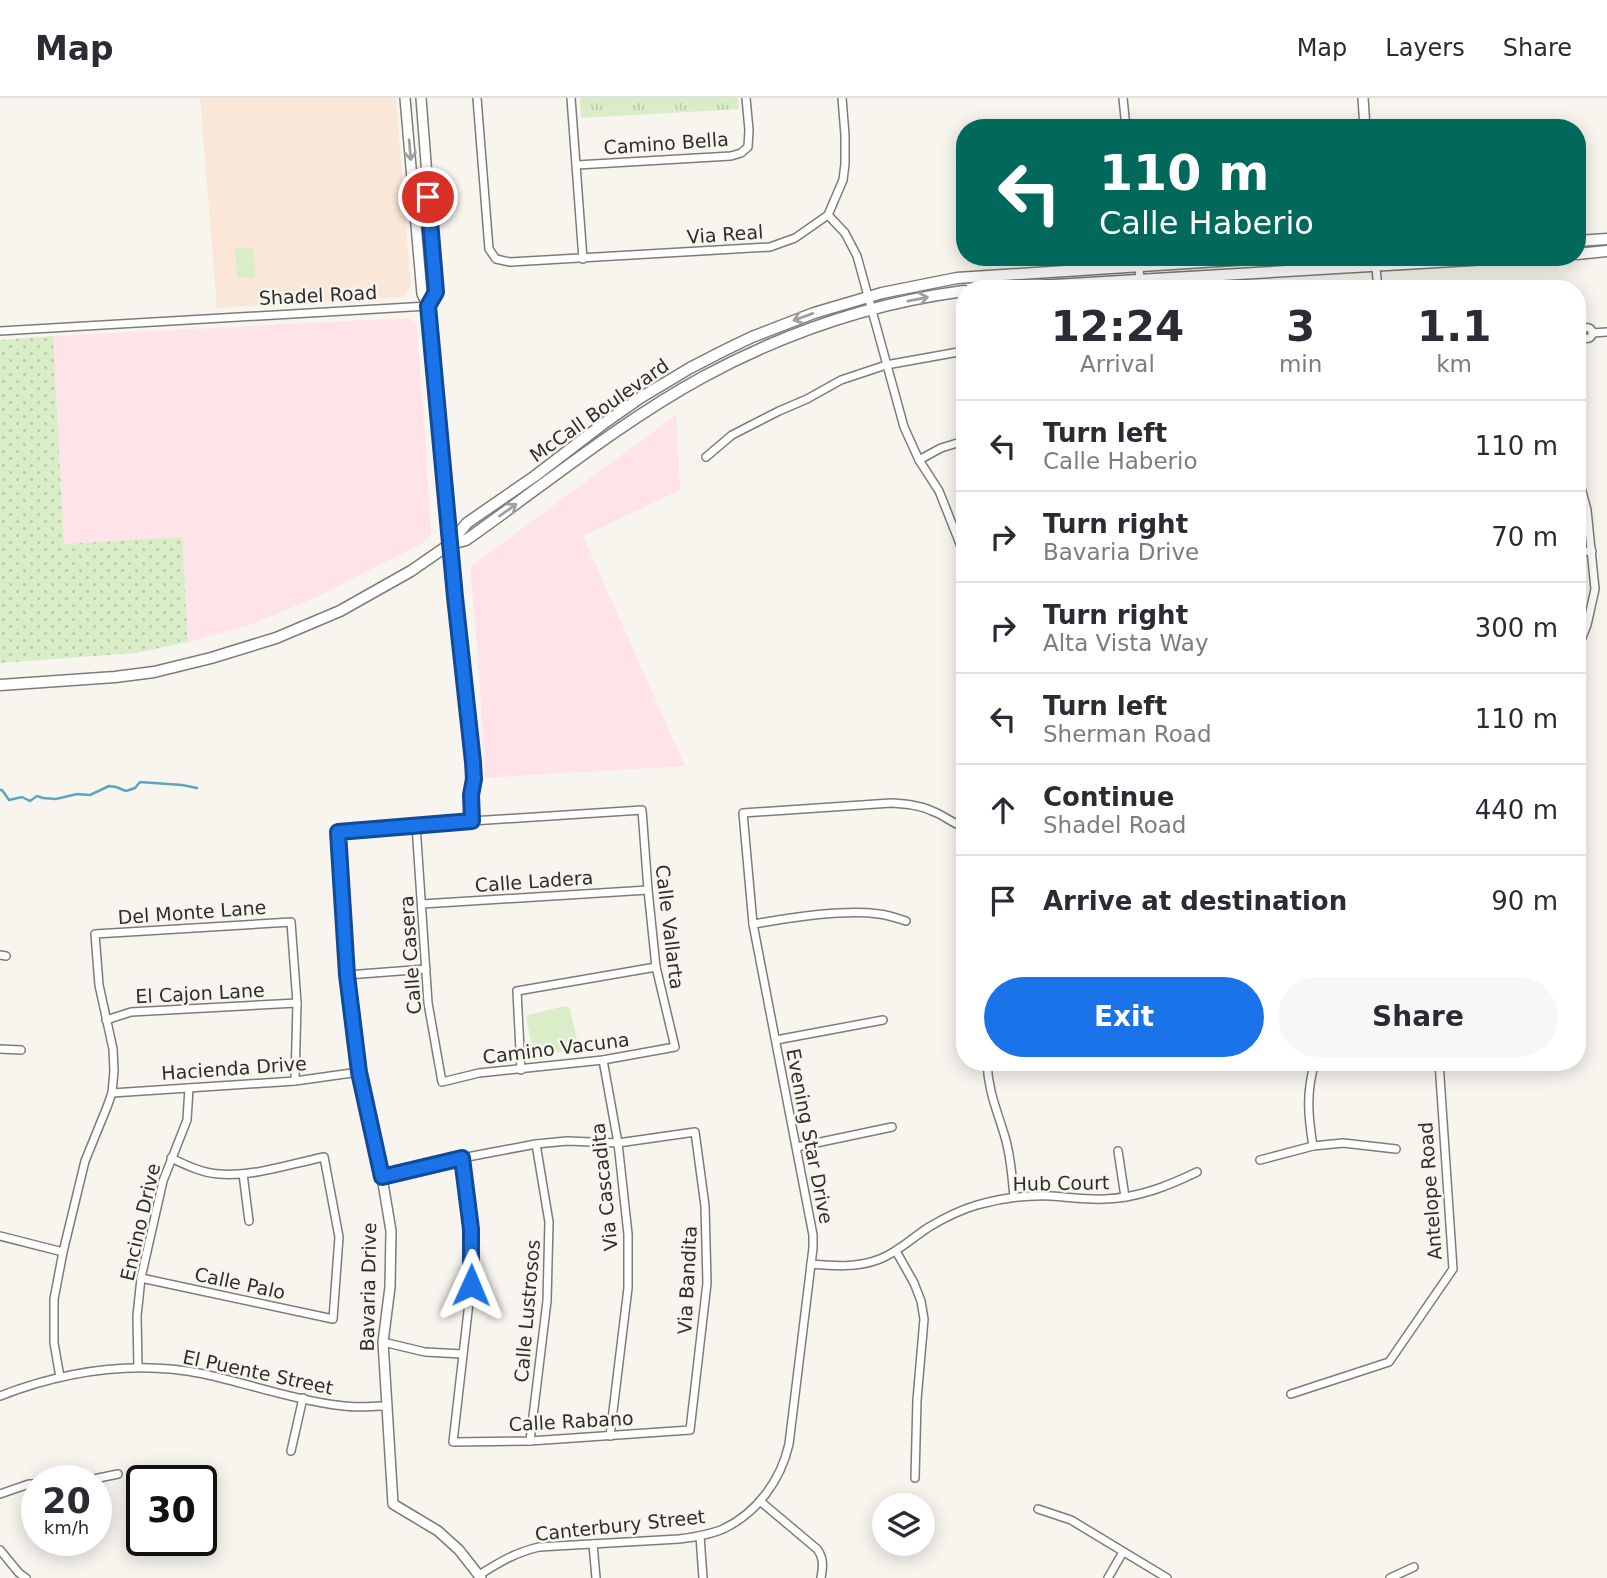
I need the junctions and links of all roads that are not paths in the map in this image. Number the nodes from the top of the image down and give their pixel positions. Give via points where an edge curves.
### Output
1 (405, 98) edge
2 (421, 98) edge
3 (477, 98) edge
4 (571, 98) edge
5 (746, 98) edge
6 (842, 98) edge
7 (1123, 98) edge
8 (1363, 98) edge
9 (1125, 119) edge
10 (1364, 119) edge
11 (577, 165) junction
12 (828, 215) junction
13 (1607, 239) edge
14 (1586, 240) edge
15 (1607, 251) edge
16 (1586, 253) edge
17 (583, 259) junction
18 (1085, 266) edge
19 (1139, 266) edge
20 (1320, 266) edge
21 (1140, 279) junction
22 (1125, 280) edge
23 (956, 292) edge
24 (868, 297) junction
25 (428, 306) junction
26 (872, 309) junction
27 (0, 331) edge
28 (1607, 332) edge
29 (1586, 338) edge
30 (725, 350) junction
31 (956, 352) edge
32 (886, 365) junction
33 (648, 411) junction
34 (956, 444) edge
35 (706, 457) dead end
36 (919, 460) junction
37 (1586, 507) edge
38 (956, 534) edge
39 (450, 544) junction
40 (1586, 551) edge
41 (1592, 551) junction
42 (1586, 628) edge
43 (0, 685) edge
44 (472, 821) junction
45 (956, 824) edge
46 (416, 825) junction
47 (648, 890) junction
48 (422, 904) junction
49 (906, 921) dead end
50 (753, 924) junction
51 (656, 967) junction
52 (426, 969) junction
53 (347, 975) junction
54 (297, 1003) junction
55 (106, 1020) junction
56 (883, 1020) dead end
57 (776, 1041) junction
58 (675, 1047) joint
59 (0, 1049) edge
60 (21, 1050) dead end
61 (603, 1060) junction
62 (521, 1070) junction
63 (988, 1071) edge
64 (1313, 1071) edge
65 (1441, 1071) edge
66 (359, 1072) junction
67 (295, 1081) junction
68 (442, 1082) joint
69 (189, 1087) junction
70 (111, 1093) junction
71 (892, 1127) dead end
72 (618, 1143) junction
73 (536, 1144) junction
74 (1312, 1146) junction
75 (797, 1147) junction
76 (1396, 1149) dead end
77 (1118, 1151) dead end
78 (171, 1158) junction
79 (462, 1158) junction
80 (1260, 1160) dead end
81 (1196, 1172) dead end
82 (243, 1174) junction
83 (382, 1177) junction
84 (1014, 1197) junction
85 (1125, 1197) junction
86 (249, 1221) dead end
87 (0, 1236) edge
88 (896, 1251) junction
89 (63, 1252) junction
90 (811, 1264) junction
91 (141, 1278) junction
92 (383, 1342) junction
93 (462, 1354) junction
94 (138, 1367) junction
95 (60, 1377) junction
96 (1291, 1394) dead end
97 (0, 1396) edge
98 (303, 1398) junction
99 (387, 1406) junction
100 (690, 1430) joint
101 (610, 1436) junction
102 (530, 1441) junction
103 (291, 1451) dead end
104 (118, 1474) dead end
105 (112, 1475) edge
106 (915, 1478) dead end
107 (21, 1487) edge
108 (0, 1494) edge
109 (760, 1501) junction
110 (1038, 1509) dead end
111 (700, 1536) junction
112 (593, 1544) junction
113 (0, 1550) edge
114 (1123, 1552) junction
115 (1414, 1567) dead end
116 (480, 1577) edge
117 (26, 1578) edge
118 (596, 1578) edge
119 (703, 1578) edge
120 (821, 1578) edge
121 (1108, 1578) edge
122 (1167, 1578) edge
123 (1390, 1578) edge

1 -> 25 street via 422,294
2 - 25 street via 436,292
3 - 17 street, Via Real via 489,249 496,259 510,262
4 - 11 street
5 - 11 street, Camino Bella via 748,147 741,153
6 - 12 street via 845,164
7 - 9 street
8 - 10 street
11 - 17 street
12 - 17 street, Via Real via 795,238 770,247
12 - 24 street via 857,256
13 - 14 main road
15 - 16 main road
18 - 24 main road, McCall Boulevard via 957,278
19 - 21 street
20 - 21 main road
21 - 22 main road
26 -> 23 main road, McCall Boulevard
24 - 26 street
24 -> 30 main road, McCall Boulevard via 806,316
25 - 27 street, Shadel Road
25 - 39 street
26 - 32 street
26 - 33 main road, McCall Boulevard via 787,337 703,377
28 - 29 street
30 - 33 main road via 710,367 653,400
30 - 39 main road, McCall Boulevard via 620,412 467,523
31 - 32 street
32 - 35 street via 841,380 732,435
32 - 36 street
39 -> 33 main road, McCall Boulevard via 466,540
34 - 36 street
36 - 38 street via 939,491
37 - 41 street
39 - 43 main road, McCall Boulevard via 340,611 239,650 155,672
39 - 44 street via 473,762
40 - 41 street
41 - 42 street via 1595,589
44 - 46 street
44 - 47 street, Calle Vallarta via 642,810
45 - 50 street, Evening Star Drive via 931,810 891,803 743,813
46 - 48 street, Calle Casera
46 - 53 street, Bavaria Drive via 338,832
47 - 48 street, Calle Ladera
47 - 51 street, Calle Vallarta
48 - 52 street, Calle Casera
49 - 50 street via 860,913
50 - 57 street, Evening Star Drive
51 - 58 street, Calle Vallarta
51 - 62 street via 517,991
52 - 53 street
52 - 68 street, Calle Casera
53 - 66 street, Bavaria Drive
54 - 55 street, El Cajon Lane via 131,1012
54 - 55 street, Del Monte Lane via 291,922 95,934
54 - 67 street
55 - 70 street via 113,1049
56 - 57 street
57 - 75 street, Evening Star Drive
58 - 61 street, Camino Vacuna
59 - 60 street
61 - 62 street, Camino Vacuna
61 - 72 street, Via Cascadita
62 - 68 street, Camino Vacuna
63 - 84 street via 1012,1166
64 - 74 street via 1308,1101
65 - 96 street, Antelope Road via 1453,1269 1388,1362
66 - 67 street, Hacienda Drive
66 - 83 street, Bavaria Drive
67 - 69 street, Hacienda Drive
69 - 70 street, Hacienda Drive
69 - 78 street, Encino Drive via 187,1120
70 - 89 street via 85,1161
71 - 75 street
72 - 73 street
72 - 100 street, Via Bandita via 695,1132 705,1206 706,1283
72 - 101 street, Via Cascadita via 628,1234 628,1288
73 - 79 street
73 - 102 street, Calle Lustrosos via 549,1222 547,1301
74 - 76 street via 1357,1143
74 - 80 street
75 - 90 street, Evening Star Drive via 813,1234
77 - 85 street
78 - 82 street via 194,1169
78 - 91 street, Encino Drive
79 - 83 street
79 - 93 street via 471,1229 471,1285
81 - 85 street, Hub Court
82 - 86 street
82 - 91 street, Calle Palo via 324,1157 339,1237 333,1319
83 - 92 street, Bavaria Drive via 390,1231 390,1287
84 - 85 street, Hub Court
84 - 88 street, Hub Court via 946,1217
87 - 89 street
88 - 90 street, Hub Court via 857,1265
88 - 106 street via 914,1283 925,1319
89 - 95 street via 53,1319
90 - 109 street, Evening Star Drive via 789,1444 780,1472
91 - 94 street, Encino Drive
92 - 93 street via 425,1352
92 - 99 street, Bavaria Drive
93 - 102 street, Calle Rabano via 453,1442
94 - 95 street, El Puente Street
94 - 98 street, El Puente Street via 201,1374
95 - 97 street, El Puente Street
98 - 99 street, El Puente Street via 354,1407
98 - 103 street
99 - 116 street, Bavaria Drive via 393,1504 438,1531
100 - 101 street, Calle Rabano
101 - 102 street, Calle Rabano
104 - 105 street
107 - 108 street
109 - 111 street, Canterbury Street via 735,1522
109 - 120 street via 822,1555
110 - 114 street via 1071,1520
111 - 112 street, Canterbury Street
111 - 119 street
112 - 116 street, Canterbury Street via 522,1551
112 - 118 street
113 - 117 street
114 - 121 street
114 - 122 street
115 - 123 street

